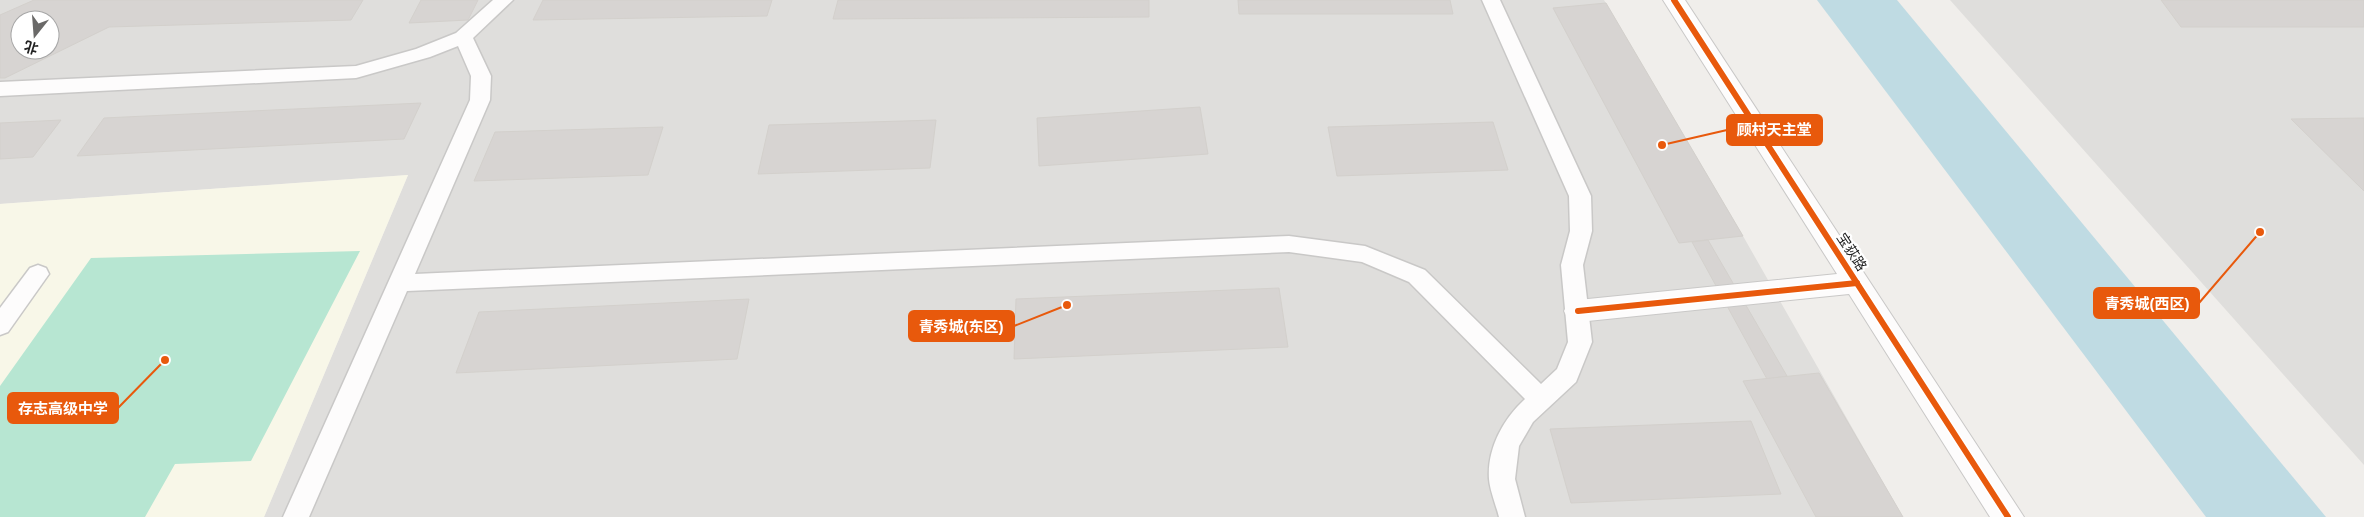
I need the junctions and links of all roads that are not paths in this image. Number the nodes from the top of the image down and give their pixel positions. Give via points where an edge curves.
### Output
1 (504, 0) edge
2 (1491, 0) edge
3 (1674, 0) edge
4 (463, 37) junction
5 (0, 88) edge
6 (38, 274) dead end
7 (399, 283) junction
8 (1857, 283) junction
9 (1578, 311) junction
10 (0, 326) edge
11 (1541, 400) junction
12 (296, 517) edge
13 (1512, 517) edge
14 (2008, 517) edge

1 - 4 lane
2 - 9 lane via 1580,196 1581,231 1572,265
3 - 8 street, 宝荻路
4 - 5 lane via 356,72
4 - 7 lane via 481,76 480,100
6 - 10 lane
7 - 11 lane via 1289,244 1365,254 1417,276
7 - 12 lane
8 - 9 street
8 - 14 street, 宝荻路
9 - 11 lane via 1580,342 1567,375
11 - 13 lane via 1524,415 1506,444 1502,479

